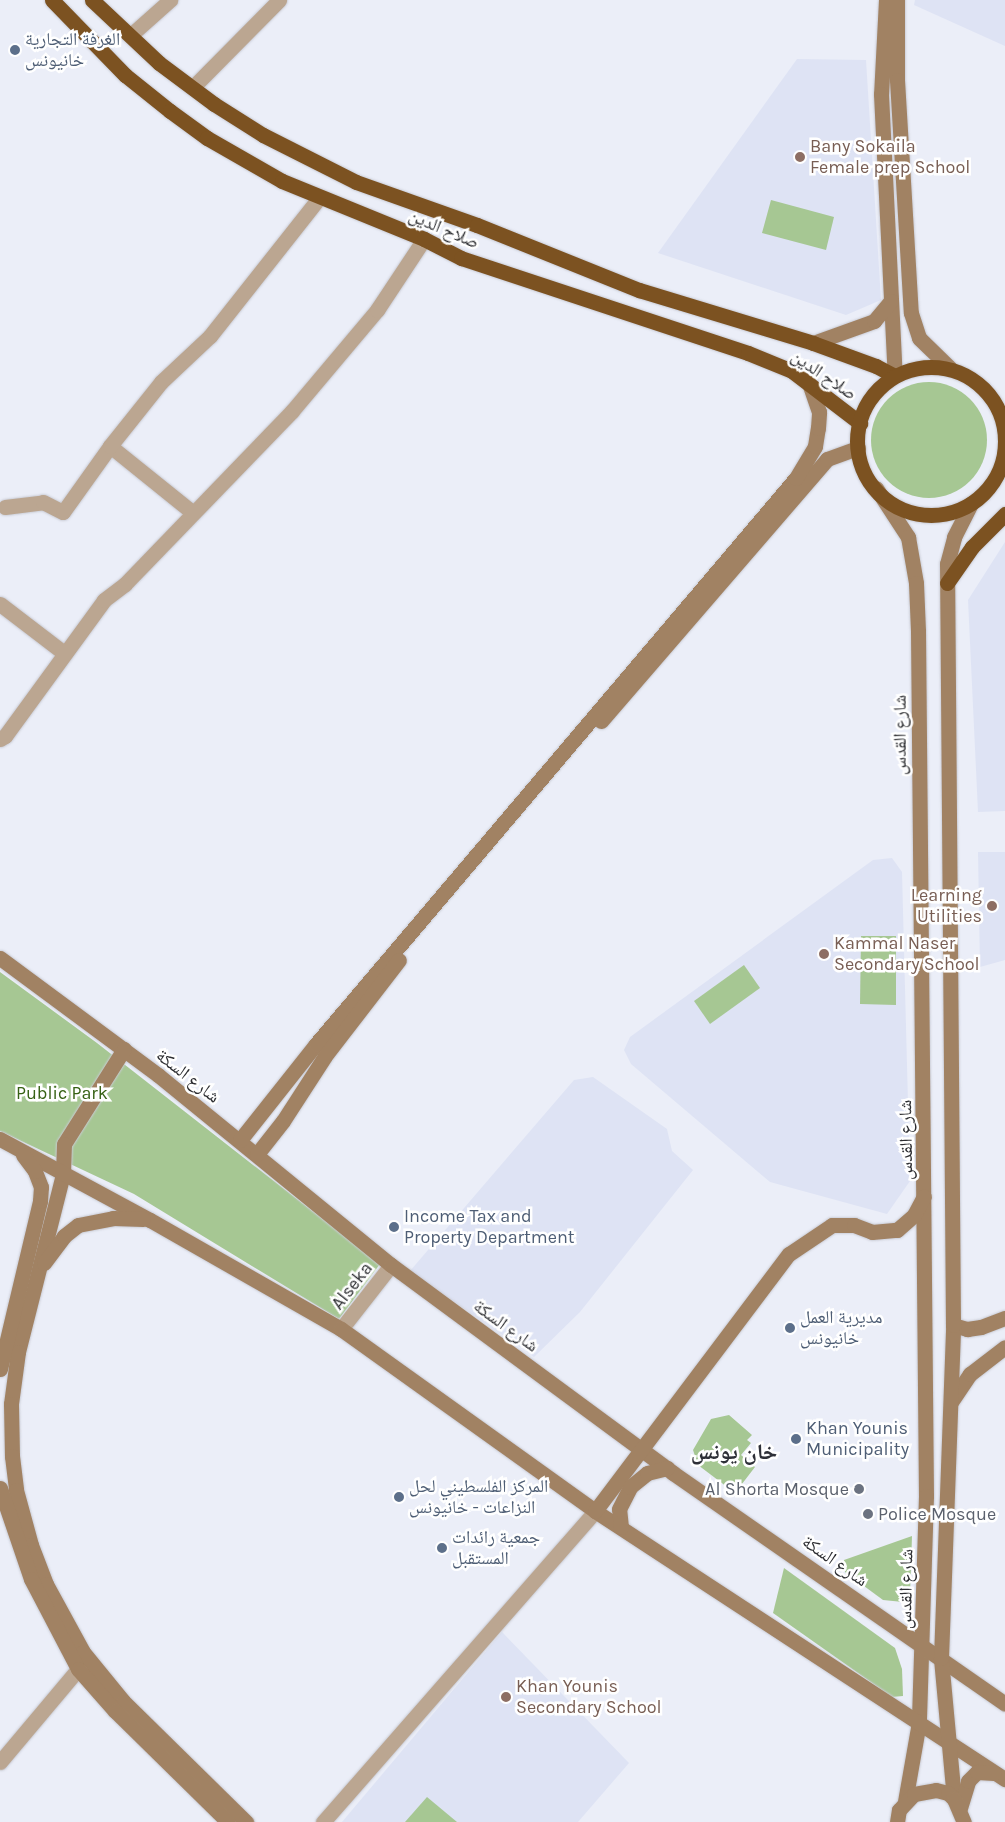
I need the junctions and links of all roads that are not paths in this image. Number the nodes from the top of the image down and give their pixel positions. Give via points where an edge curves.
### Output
1 (52, 0) edge
2 (92, 0) edge
3 (170, 0) edge
4 (279, 0) edge
5 (886, 0) edge
6 (897, 0) edge
7 (133, 33) dead end
8 (194, 86) dead end
9 (319, 198) junction
10 (424, 239) junction
11 (891, 301) junction
12 (813, 343) junction
13 (951, 369) junction
14 (895, 376) junction
15 (809, 383) junction
16 (998, 402) edge
17 (860, 423) junction
18 (110, 446) junction
19 (858, 448) junction
20 (1005, 482) edge
21 (876, 488) junction
22 (976, 499) junction
23 (5, 507) dead end
24 (192, 512) junction
25 (1005, 514) edge
26 (947, 583) junction
27 (0, 604) edge
28 (64, 653) junction
29 (0, 739) edge
30 (0, 958) edge
31 (124, 1049) junction
32 (0, 1139) edge
33 (240, 1140) junction
34 (19, 1150) junction
35 (257, 1154) junction
36 (62, 1174) junction
37 (925, 1192) junction
38 (150, 1220) junction
39 (391, 1265) junction
40 (40, 1268) junction
41 (1005, 1318) edge
42 (953, 1325) junction
43 (341, 1330) junction
44 (1005, 1347) edge
45 (0, 1369) edge
46 (951, 1402) junction
47 (641, 1448) junction
48 (667, 1468) junction
49 (0, 1488) edge
50 (595, 1511) junction
51 (621, 1527) junction
52 (923, 1645) junction
53 (941, 1658) junction
54 (78, 1669) junction
55 (1005, 1704) edge
56 (919, 1722) junction
57 (948, 1742) junction
58 (0, 1762) edge
59 (1000, 1776) edge
60 (959, 1810) edge
61 (898, 1814) edge
62 (228, 1822) edge
63 (246, 1822) edge
64 (323, 1822) edge

1 - 9 highway, صلاح الدين via 125,75 170,111 246,161
2 - 12 highway, صلاح الدين via 159,63 214,104 263,135 356,182 477,225 639,290
3 - 7 street
4 - 8 street
5 - 11 main road via 881,94
6 - 13 main road via 897,80 911,313 919,338
9 - 10 highway, صلاح الدين
9 - 18 street via 210,336 161,382
10 - 15 highway, صلاح الدين via 461,258 748,353 792,371
10 - 24 street via 377,310 298,404
11 - 12 main road via 874,321
11 - 14 main road
12 - 14 highway, صلاح الدين
13 - 14 highway via 929,366
13 - 16 highway via 969,377
14 - 17 highway via 872,396
15 - 17 highway, صلاح الدين
15 - 33 main road via 819,412 818,428 815,446 796,478 322,1036
16 - 22 highway via 1005,446 995,478
17 - 19 highway
18 - 23 street via 63,512 43,502
18 - 24 street
19 - 21 highway via 868,480
19 - 35 main road via 827,459 734,564 398,961 324,1056 283,1121
20 - 22 highway
21 - 22 highway via 899,507 919,514 940,514
21 - 37 main road, شارع القدس via 908,536 916,583
22 - 26 main road, شارع القدس via 954,537 947,564
24 - 28 street via 125,584 104,600
25 - 26 highway via 972,547
26 - 42 main road, شارع القدس
27 - 28 street
28 - 29 street via 6,736
30 - 31 main road, شارع السكة
31 - 33 main road, شارع السكة
31 - 36 main road via 68,1134 62,1152
32 - 34 main road
33 - 35 main road, شارع السكة
34 - 36 main road
34 - 45 main road via 35,1171 41,1187 40,1201
35 - 39 main road, شارع السكة
36 - 38 main road
36 - 40 main road
37 - 47 main road via 914,1215 897,1230 872,1232 854,1225 832,1225 789,1254
37 - 52 main road, شارع القدس
38 - 40 main road via 113,1218 78,1225 64,1236
38 - 43 main road
39 - 43 street, Alseka
39 - 47 main road, شارع السكة
40 - 63 main road via 18,1352 11,1404 15,1482 31,1544 46,1584 83,1652 123,1701
41 - 42 main road via 981,1328
42 - 46 main road, شارع القدس
43 - 50 main road
44 - 46 main road via 970,1374
46 - 53 main road, شارع القدس
47 - 48 main road, شارع السكة
47 - 50 main road
48 - 51 main road via 647,1473 630,1487 619,1510
48 - 52 main road, شارع السكة
49 - 54 main road via 31,1578
50 - 51 main road
50 - 64 street
51 - 56 main road
52 - 53 main road, شارع السكة
52 - 56 main road, شارع القدس
53 - 55 main road, شارع السكة
53 - 57 main road, شارع القدس
54 - 58 street
54 - 62 main road via 115,1711
56 - 57 main road
56 - 61 main road, شارع القدس
57 - 59 main road
57 - 60 main road, شارع القدس
59 - 60 main road via 977,1772 966,1786
60 - 61 main road via 948,1792 936,1790 914,1794

